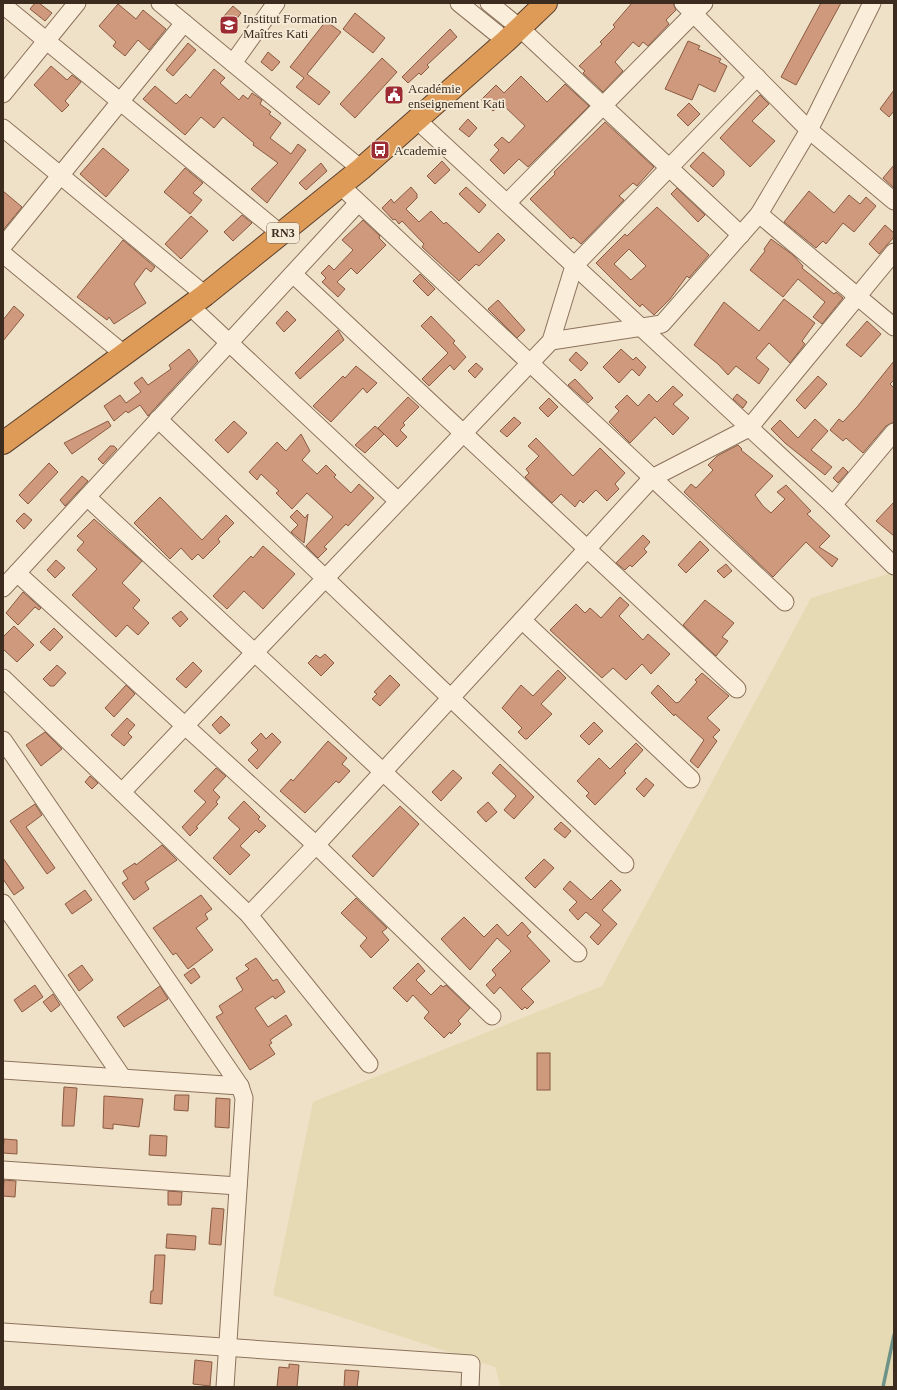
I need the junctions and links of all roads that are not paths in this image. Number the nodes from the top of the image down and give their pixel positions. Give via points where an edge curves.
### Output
1 (77, 3) edge
2 (160, 3) edge
3 (276, 3) edge
4 (459, 3) edge
5 (489, 3) edge
6 (546, 3) edge
7 (872, 3) edge
8 (3, 5) edge
9 (694, 7) edge
10 (184, 23) junction
11 (513, 35) junction
12 (46, 40) junction
13 (233, 63) junction
14 (757, 77) junction
15 (3, 94) edge
16 (121, 102) junction
17 (603, 106) junction
18 (417, 120) junction
19 (3, 128) edge
20 (809, 130) junction
21 (669, 168) junction
22 (361, 169) junction
23 (61, 175) junction
24 (341, 186) junction
25 (894, 201) edge
26 (358, 203) junction
27 (507, 203) junction
28 (759, 214) junction
29 (281, 234) junction
30 (741, 235) junction
31 (3, 246) edge
32 (894, 252) edge
33 (3, 254) edge
34 (574, 266) junction
35 (293, 274) junction
36 (858, 296) junction
37 (198, 300) junction
38 (640, 327) junction
39 (894, 327) edge
40 (551, 341) junction
41 (230, 342) junction
42 (125, 355) junction
43 (530, 363) junction
44 (158, 420) junction
45 (749, 428) junction
46 (894, 432) edge
47 (463, 434) junction
48 (3, 443) edge
49 (652, 478) junction
50 (87, 497) junction
51 (398, 502) junction
52 (833, 506) junction
53 (587, 549) junction
54 (894, 566) edge
55 (17, 573) junction
56 (325, 578) junction
57 (3, 588) edge
58 (785, 602) dead end
59 (522, 620) junction
60 (254, 653) junction
61 (3, 678) edge
62 (737, 690) dead end
63 (450, 698) junction
64 (185, 726) junction
65 (3, 740) edge
66 (383, 772) junction
67 (691, 779) dead end
68 (122, 792) junction
69 (316, 844) junction
70 (625, 864) dead end
71 (3, 903) edge
72 (249, 915) junction
73 (578, 952) dead end
74 (492, 1016) dead end
75 (369, 1064) dead end
76 (3, 1070) edge
77 (123, 1078) junction
78 (240, 1086) junction
79 (3, 1170) edge
80 (238, 1186) junction
81 (3, 1332) edge
82 (227, 1348) junction
83 (225, 1387) edge
84 (470, 1387) edge

1 - 12 street
2 - 10 street
3 - 13 street
4 - 11 street
5 - 11 street
6 - 11 highway, RN3
7 - 20 street
8 - 12 street
9 - 14 street
9 - 17 street
10 - 13 street
10 - 16 street
11 - 17 street
11 - 18 highway, RN3
12 - 15 street
12 - 16 street
13 - 22 street
14 - 20 street
14 - 21 street
16 - 23 street
16 - 29 street
17 - 21 street
17 - 27 street
18 - 22 highway, RN3
18 - 27 street
19 - 23 street
20 - 25 street
20 - 28 street
21 - 30 street
21 - 34 street
22 - 24 highway, RN3
23 - 31 street
23 - 37 street
24 - 26 street
24 - 29 highway, RN3
26 - 35 street
26 - 43 street
27 - 34 street
28 - 30 street
28 - 36 street
29 - 37 highway, RN3
30 - 38 street via 662,324
32 - 36 street
33 - 42 street
34 - 38 street
34 - 40 street
35 - 41 street
35 - 47 street
36 - 39 street
36 - 45 street
37 - 41 street
37 - 42 highway, RN3
38 - 40 street
38 - 45 street
40 - 43 street
41 - 44 street
41 - 51 street
42 - 48 highway, RN3
43 - 47 street
43 - 49 street
44 - 50 street
44 - 56 street
45 - 49 street
45 - 52 street
46 - 52 street
47 - 51 street
47 - 53 street
49 - 53 street
49 - 58 street
50 - 55 street
50 - 60 street
51 - 56 street
52 - 54 street
53 - 59 street
53 - 62 street
55 - 57 street
55 - 64 street
56 - 60 street
56 - 63 street
59 - 63 street
59 - 67 street
60 - 64 street
60 - 66 street
61 - 68 street
63 - 66 street
63 - 70 street
64 - 68 street
64 - 69 street
65 - 78 street
66 - 69 street
66 - 73 street
68 - 72 street
69 - 72 street
69 - 74 street
71 - 77 street
72 - 75 street
76 - 77 street
77 - 78 street
78 - 80 street via 244,1098
79 - 80 street
80 - 82 street
81 - 82 street
82 - 83 street
82 - 84 street via 472,1364

